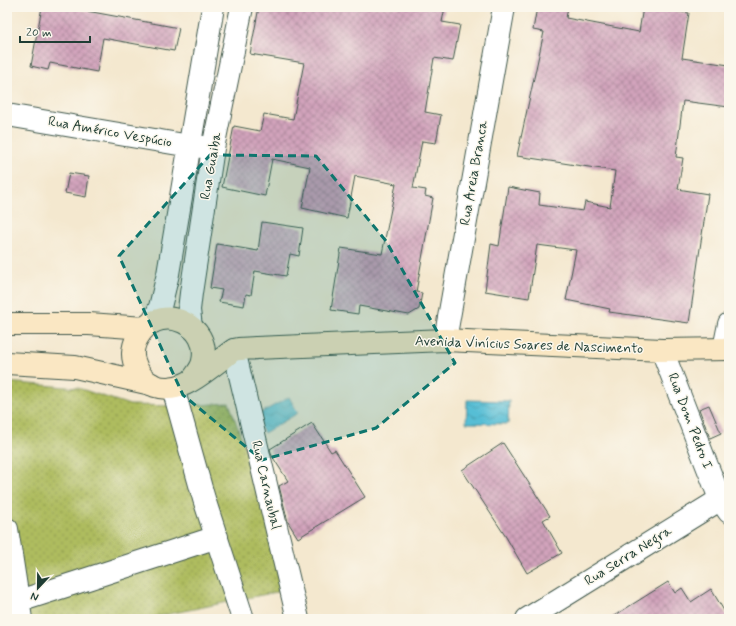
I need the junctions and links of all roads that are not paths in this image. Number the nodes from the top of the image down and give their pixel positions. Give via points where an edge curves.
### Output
1 (213, 7) edge
2 (242, 7) edge
3 (504, 7) edge
4 (7, 115) edge
5 (190, 146) junction
6 (214, 148) junction
7 (7, 324) edge
8 (729, 324) edge
9 (149, 325) junction
10 (192, 328) junction
11 (445, 340) junction
12 (727, 349) edge
13 (234, 350) junction
14 (662, 350) junction
15 (7, 363) edge
16 (193, 379) junction
17 (151, 384) junction
18 (173, 388) junction
19 (726, 502) edge
20 (7, 529) edge
21 (216, 537) junction
22 (15, 608) edge
23 (243, 619) edge
24 (298, 619) edge
25 (527, 619) edge

1 - 5 street, Rua Guaiba
2 - 6 street, Rua Guaiba
3 - 11 street, Rua Areia Branca
4 - 5 street, Rua Américo Vespúcio
5 - 6 street, Rua Américo Vespúcio
5 - 9 street, Rua Guaiba via 168,274 160,307
6 - 10 street, Rua Guaiba via 191,293 189,310
7 - 9 street
8 - 12 street
9 - 10 street via 164,318 185,322
9 - 17 street via 138,336 133,358 139,373
10 - 13 street
10 - 16 street via 200,338 203,349 203,360
11 - 13 street, Avenida Vinícius Soares de Nascimento
11 - 14 street, Avenida Vinícius Soares de Nascimento
12 - 14 street, Avenida Vinícius Soares de Nascimento
13 - 16 street
13 - 24 street, Rua Carnaubal
14 - 19 street, Rua Dom Pedro I
15 - 17 street via 75,367
16 - 18 street
17 - 18 street
18 - 21 street
19 - 25 street, Rua Serra Negra
20 - 22 street
21 - 22 street
21 - 23 street

